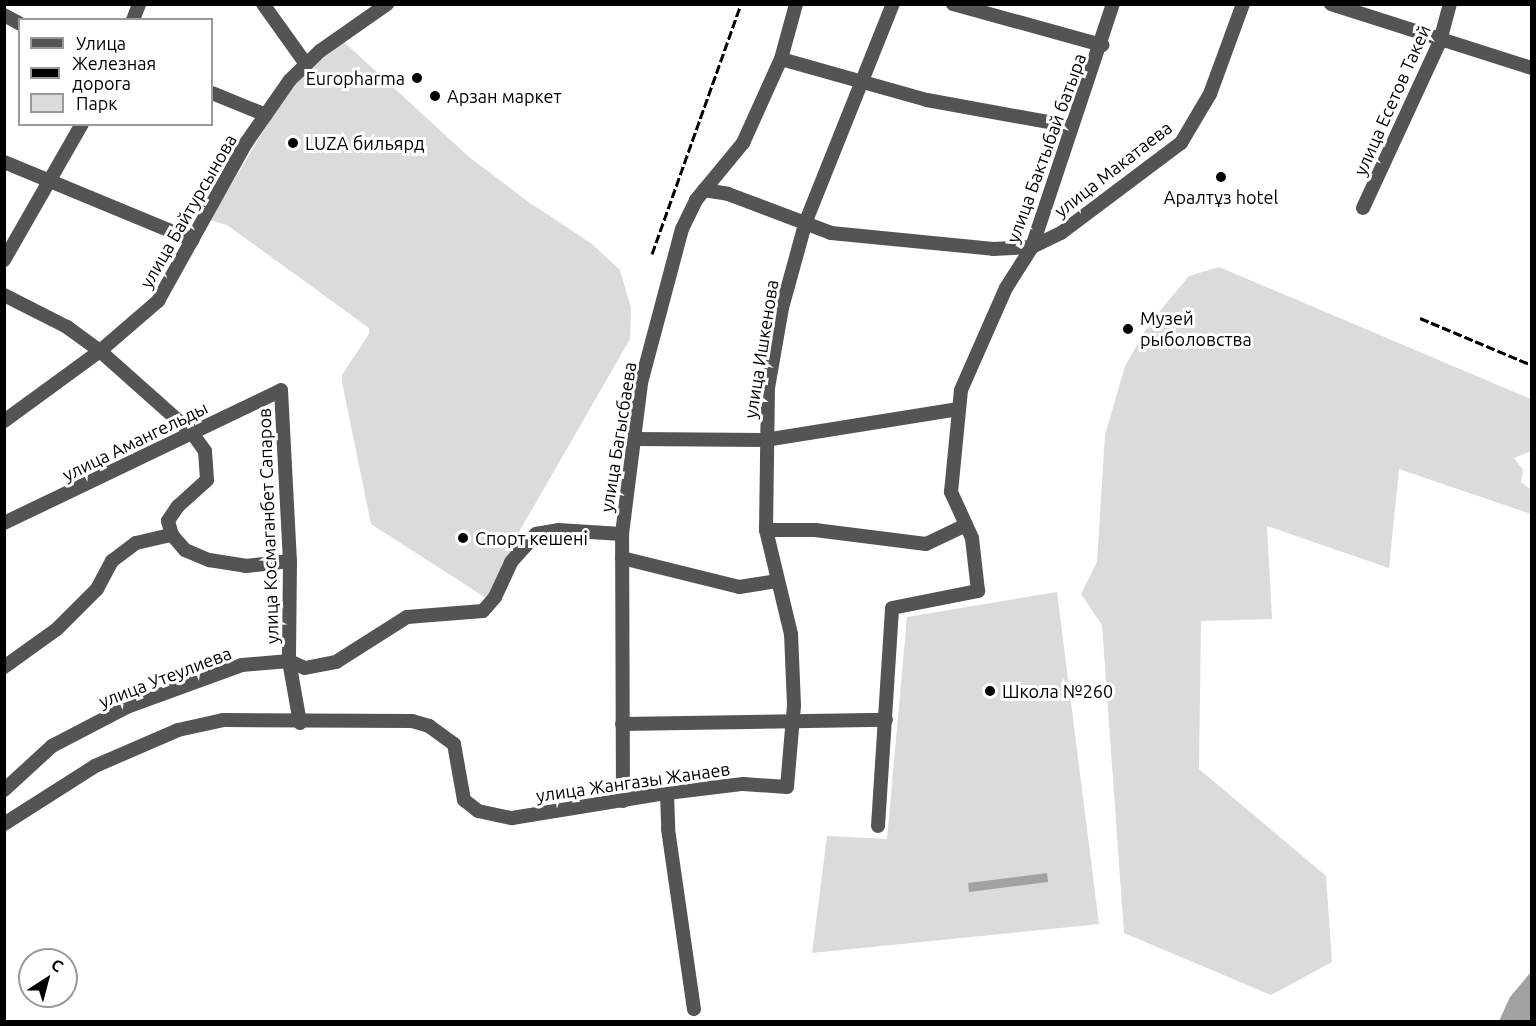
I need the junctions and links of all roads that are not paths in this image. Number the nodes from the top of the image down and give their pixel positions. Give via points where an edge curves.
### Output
1 (263, 4) edge
2 (387, 4) edge
3 (796, 4) edge
4 (893, 4) edge
5 (953, 4) edge
6 (1113, 4) edge
7 (1243, 4) edge
8 (1331, 4) edge
9 (1450, 4) edge
10 (4, 15) edge
11 (18, 23) edge
12 (1440, 41) junction
13 (1102, 45) junction
14 (782, 59) junction
15 (306, 64) junction
16 (1532, 68) edge
17 (861, 83) junction
18 (213, 93) edge
19 (266, 116) junction
20 (81, 126) edge
21 (1070, 126) junction
22 (4, 162) edge
23 (51, 184) junction
24 (704, 190) junction
25 (1363, 208) dead end
26 (806, 221) junction
27 (192, 240) junction
28 (1032, 247) junction
29 (4, 260) edge
30 (4, 295) edge
31 (100, 351) junction
32 (281, 390) joint
33 (959, 409) junction
34 (4, 421) edge
35 (192, 434) junction
36 (634, 439) junction
37 (765, 440) junction
38 (4, 524) edge
39 (966, 525) junction
40 (766, 530) junction
41 (622, 534) junction
42 (172, 535) junction
43 (622, 558) junction
44 (290, 561) junction
45 (778, 581) junction
46 (290, 661) junction
47 (4, 667) edge
48 (793, 720) junction
49 (886, 720) junction
50 (300, 723) junction
51 (622, 724) junction
52 (787, 787) joint
53 (4, 790) edge
54 (667, 793) junction
55 (622, 801) junction
56 (4, 824) edge
57 (878, 826) dead end
58 (694, 1009) dead end

1 - 15 street
2 - 15 street, улица Байтурсынова
3 - 14 street, улица Багысбаева
4 - 17 street, улица Ишкенова
5 - 13 street
6 - 13 street, улица Бактыбай батыра
7 - 28 street, улица Макатаева via 1210,94 1181,143 1061,233
8 - 12 street
9 - 12 street, улица Есетов Такей
10 - 11 street
12 - 16 street
12 - 25 street, улица Есетов Такей
13 - 21 street, улица Бактыбай батыра
14 - 17 street
14 - 24 street, улица Багысбаева via 743,143
15 - 19 street, улица Байтурсынова
17 - 21 street
17 - 26 street, улица Ишкенова
18 - 19 street
19 - 27 street, улица Байтурсынова
20 - 23 street
21 - 28 street, улица Бактыбай батыра
22 - 23 street
23 - 27 street
23 - 29 street
24 - 26 street
24 - 36 street, улица Багысбаева via 682,230 641,383
26 - 28 street via 831,233 993,249
26 - 37 street, улица Ишкенова via 782,308 768,388
27 - 31 street, улица Байтурсынова via 158,301
28 - 33 street, улица Бактыбай батыра via 1006,288 961,390
30 - 31 street via 67,327
31 - 34 street, улица Байтурсынова
31 - 35 street
32 - 35 street, улица Амангельды
32 - 44 street, улица Космаганбет Сапаров
33 - 37 street
33 - 39 street, улица Бактыбай батыра via 951,492
35 - 38 street, улица Амангельды
35 - 42 street via 205,451 207,480 178,506 168,521
36 - 37 street
36 - 41 street, улица Багысбаева
37 - 40 street, улица Ишкенова
39 - 40 street via 926,544 815,530
39 - 49 street, улица Бактыбай батыра via 972,538 978,591 892,608
40 - 45 street, улица Ишкенова
41 - 43 street, улица Багысбаева
41 - 46 street, улица Утеулиева via 558,530 536,534 512,562 495,597 483,611 407,617 336,662 305,668
42 - 44 street via 185,550 209,560 246,566
42 - 47 street via 136,543 112,561 97,589 57,629
43 - 45 street via 739,587
43 - 51 street, улица Багысбаева
44 - 46 street, улица Космаганбет Сапаров
45 - 48 street, улица Ишкенова via 791,634
46 - 50 street, улица Космаганбет Сапаров
46 - 53 street, улица Утеулиева via 242,665 127,707 52,746
48 - 49 street
48 - 51 street
48 - 52 street, улица Ишкенова
49 - 57 street, улица Бактыбай батыра
50 - 55 street, улица Жангазы Жанаев via 412,721 429,726 454,744 464,800 485,812 512,818
50 - 56 street via 223,720 178,730 95,766
51 - 55 street, улица Багысбаева
52 - 54 street, улица Жангазы Жанаев via 743,784
54 - 55 street, улица Жангазы Жанаев
54 - 58 street

